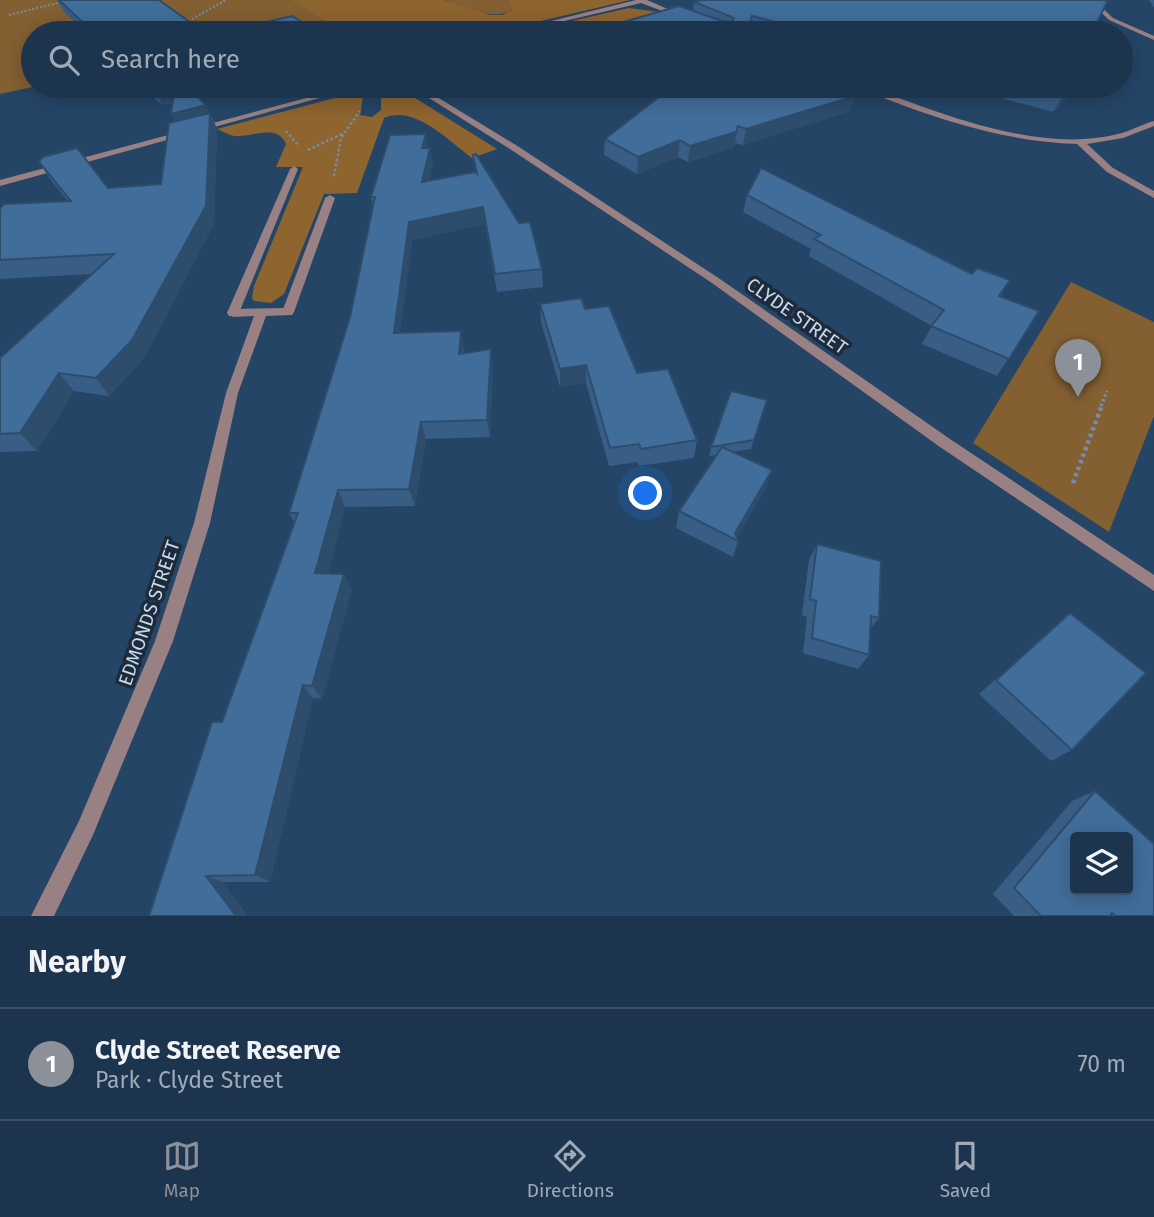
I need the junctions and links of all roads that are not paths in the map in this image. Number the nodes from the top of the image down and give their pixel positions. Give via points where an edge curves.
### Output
1 (643, 0) edge
2 (1091, 0) edge
3 (691, 20) edge
4 (556, 21) edge
5 (1116, 21) edge
6 (1133, 29) edge
7 (1154, 38) edge
8 (314, 98) edge
9 (433, 98) edge
10 (893, 98) edge
11 (1154, 123) edge
12 (1078, 140) junction
13 (294, 169) road end
14 (0, 183) edge
15 (1154, 195) edge
16 (330, 198) road end
17 (261, 313) junction
18 (1154, 584) edge
19 (42, 916) edge

1 - 3 street
1 - 4 street
2 - 5 street
6 - 7 street
8 - 14 street
9 - 18 street, CLYDE STREET via 716,281
10 - 12 street via 990,131
11 - 12 street via 1126,135
12 - 15 street via 1110,170
13 - 17 street via 233,313
16 - 17 street via 288,312
17 - 19 street, EDMONDS STREET via 232,393 202,523 164,640 86,828

